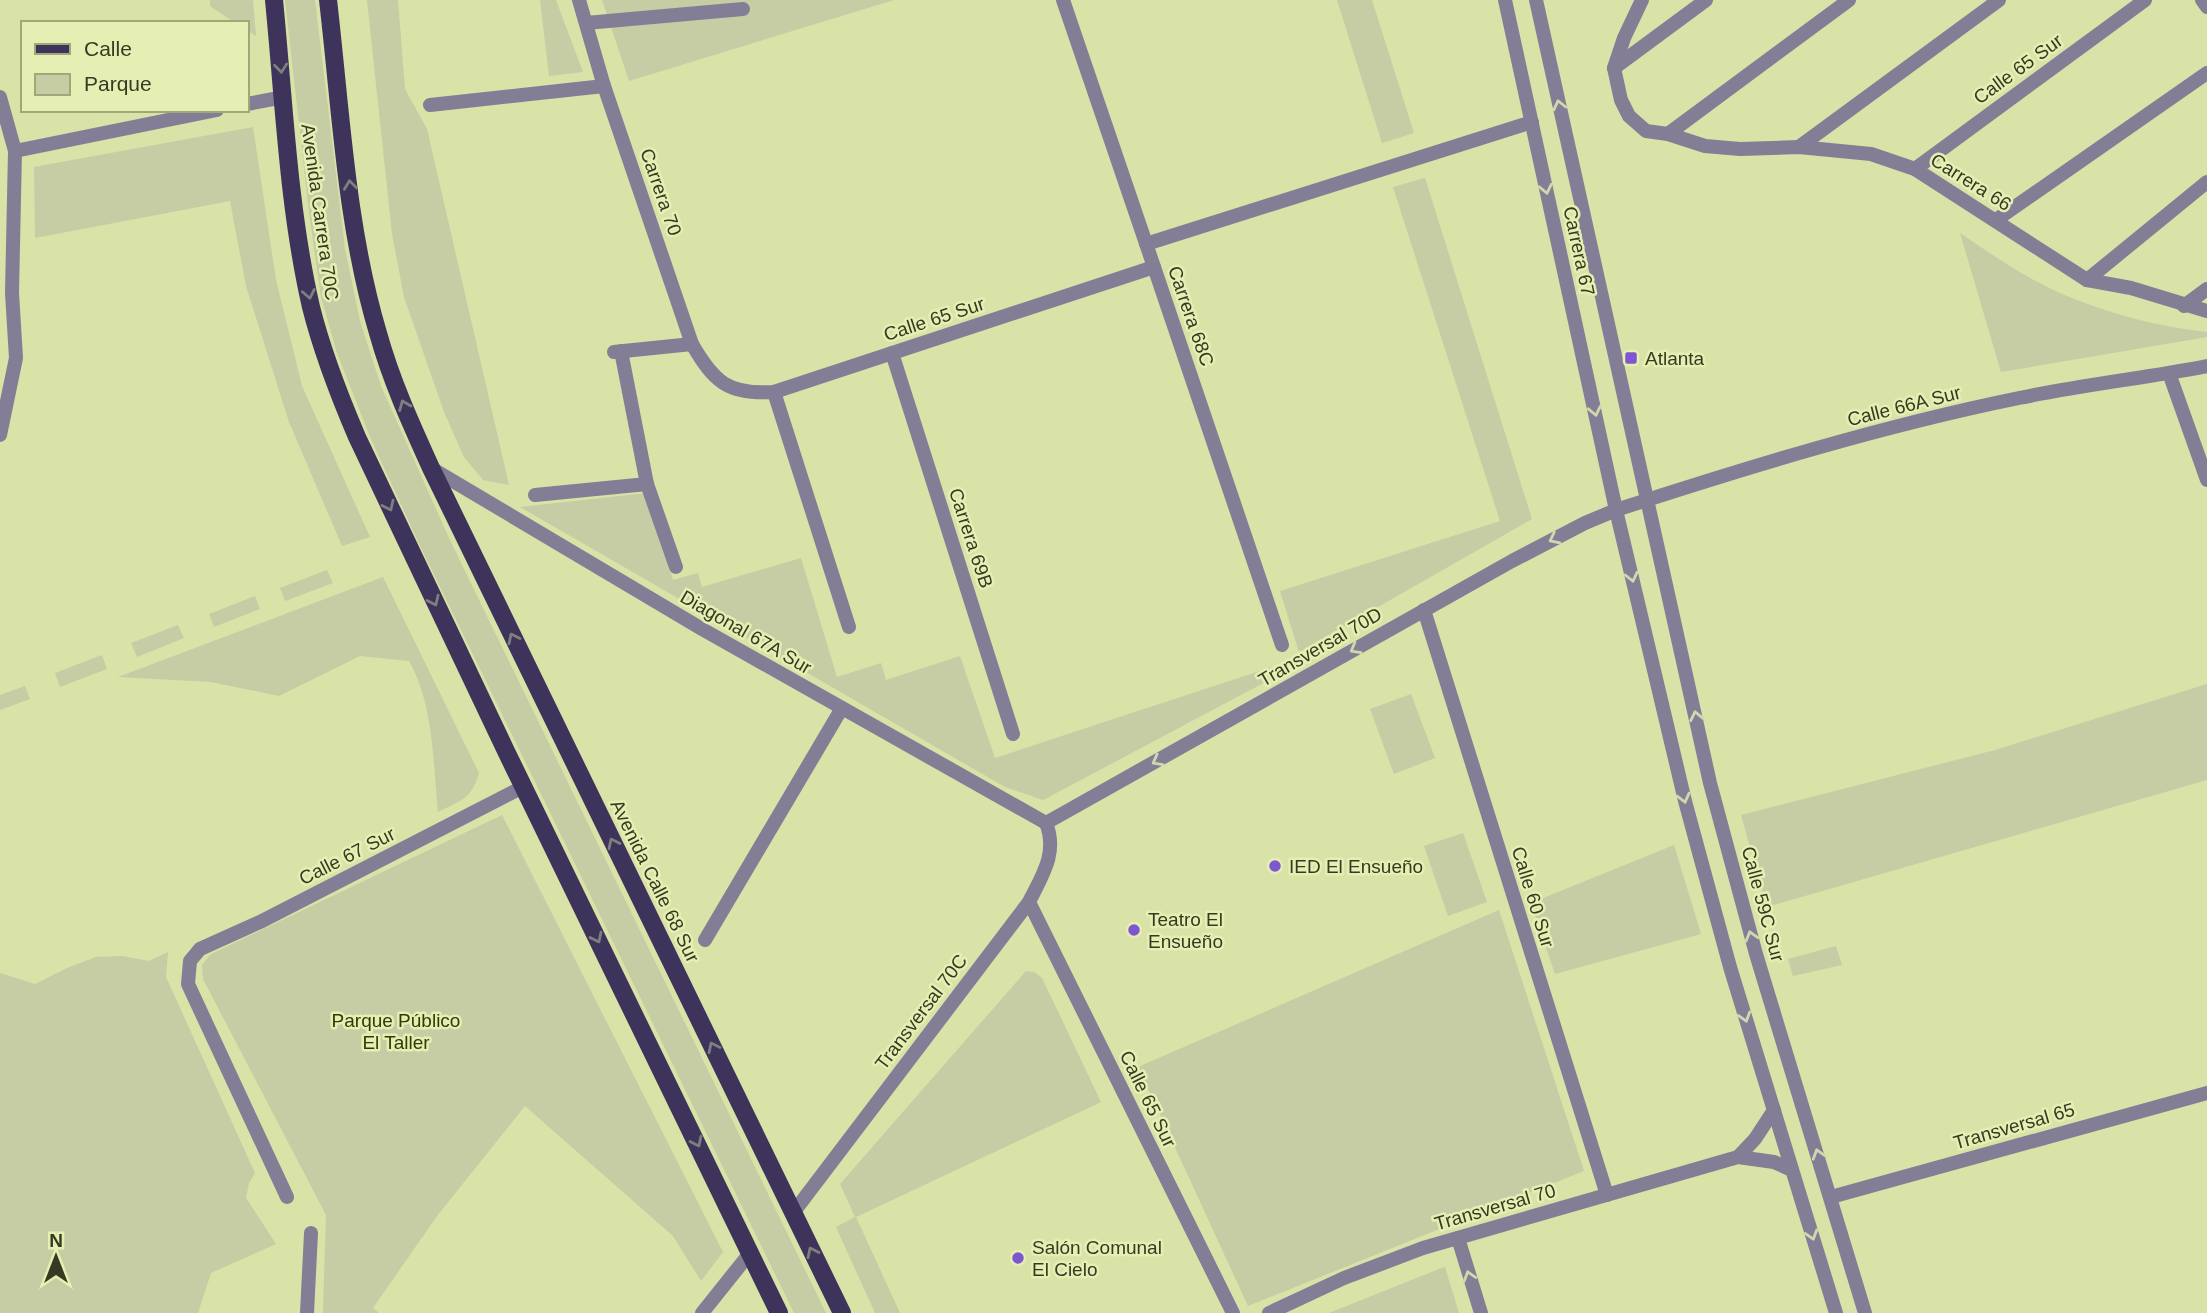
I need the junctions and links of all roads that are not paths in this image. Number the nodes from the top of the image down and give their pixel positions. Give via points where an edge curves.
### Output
1 (274, 0) edge
2 (328, 0) edge
3 (579, 0) edge
4 (1063, 0) edge
5 (1505, 0) edge
6 (1536, 0) edge
7 (1642, 0) edge
8 (1706, 0) edge
9 (1849, 0) edge
10 (1999, 0) edge
11 (2145, 0) edge
12 (2202, 0) edge
13 (2207, 7) edge
14 (743, 9) dead end
15 (586, 23) junction
16 (1614, 68) junction
17 (2207, 73) edge
18 (604, 86) junction
19 (0, 97) edge
20 (284, 97) junction
21 (248, 104) edge
22 (430, 105) dead end
23 (207, 112) edge
24 (1532, 122) junction
25 (1668, 134) junction
26 (1799, 147) junction
27 (15, 151) junction
28 (1915, 169) junction
29 (2207, 182) edge
30 (1996, 220) junction
31 (1146, 244) junction
32 (1154, 267) junction
33 (2087, 280) junction
34 (2207, 289) edge
35 (2184, 306) junction
36 (2207, 311) edge
37 (692, 344) junction
38 (892, 354) junction
39 (2207, 366) edge
40 (2169, 373) junction
41 (725, 386) joint
42 (774, 392) junction
43 (0, 435) edge
44 (431, 468) junction
45 (2207, 480) edge
46 (647, 484) junction
47 (535, 495) dead end
48 (1648, 499) junction
49 (1616, 510) junction
50 (677, 567) dead end
51 (1424, 610) junction
52 (849, 626) dead end
53 (1282, 645) dead end
54 (842, 708) junction
55 (1013, 734) dead end
56 (523, 787) junction
57 (1046, 823) junction
58 (1029, 902) junction
59 (705, 940) dead end
60 (2207, 1093) edge
61 (1774, 1110) junction
62 (1738, 1157) junction
63 (1792, 1170) junction
64 (1607, 1195) junction
65 (287, 1196) dead end
66 (1831, 1197) junction
67 (793, 1213) junction
68 (311, 1233) dead end
69 (1458, 1238) junction
70 (750, 1253) junction
71 (307, 1313) edge
72 (702, 1313) edge
73 (779, 1313) edge
74 (842, 1313) edge
75 (1233, 1313) edge
76 (1269, 1313) edge
77 (1481, 1313) edge
78 (1836, 1313) edge
79 (1865, 1313) edge

1 -> 20 main road, Avenida Carrera 70C
44 -> 2 main road, Avenida Carrera 70C via 389,369 363,274
3 - 15 street, Carrera 70
4 - 31 street, Carrera 68C
5 - 24 street, Carrera 67
48 -> 6 street, Carrera 67
7 - 16 street
8 - 16 street
9 - 25 street
10 - 26 street
11 - 28 street, Calle 65 Sur
12 - 13 street
14 - 15 street
15 - 18 street, Carrera 70
16 - 25 street, Carrera 66 via 1620,100 1629,116 1646,131
17 - 30 street
18 - 22 street
18 - 37 street, Carrera 70
19 - 27 street
20 - 21 street
20 -> 56 main road, Avenida Carrera 70C via 292,188 311,307 338,393
23 - 27 street
24 - 31 street
24 -> 49 street, Carrera 67
25 - 26 street, Carrera 66 via 1705,146
26 - 28 street, Carrera 66 via 1871,154
27 - 43 street via 12,293 16,358
28 - 30 street, Carrera 66
29 - 33 street
30 - 33 street, Carrera 66
31 - 32 street, Carrera 68C
32 - 38 street, Calle 65 Sur
32 - 53 street, Carrera 68C
33 - 35 street, Carrera 66
34 - 35 street
35 - 36 street, Carrera 66
37 - 41 street, Carrera 70 via 704,366
37 - 46 street via 617,352
38 - 42 street, Calle 65 Sur
38 - 55 street, Carrera 69B
39 - 40 street, Calle 66A Sur
40 - 45 street
40 - 48 street, Calle 66A Sur via 2041,393 1894,427
41 - 42 street, Calle 65 Sur
42 - 52 street
44 - 54 street, Diagonal 67A Sur
67 -> 44 main road, Avenida Calle 68 Sur
46 - 47 street
46 - 50 street
48 - 49 street, Calle 66A Sur
66 -> 48 street, Calle 59C Sur via 1737,887
49 -> 51 street, Transversal 70D
49 -> 61 street via 1685,801
51 -> 57 street, Transversal 70D
51 - 64 street, Calle 60 Sur
54 - 57 street, Diagonal 67A Sur
54 - 59 street
56 - 65 street, Calle 67 Sur via 200,949 190,961 188,984
56 -> 70 main road
57 - 58 street, Transversal 70C via 1049,862
58 - 67 street, Transversal 70C
58 - 75 street, Calle 65 Sur
60 - 66 street, Transversal 65
61 - 62 street
61 - 63 street
62 - 63 street, Transversal 70 via 1774,1162
62 - 64 street, Transversal 70
63 -> 78 street
64 - 69 street, Transversal 70
66 - 79 street, Calle 59C Sur
74 -> 67 main road, Avenida Calle 68 Sur
68 - 71 street
69 - 76 street, Transversal 70 via 1369,1268
77 -> 69 street
70 - 72 street
70 - 73 main road

